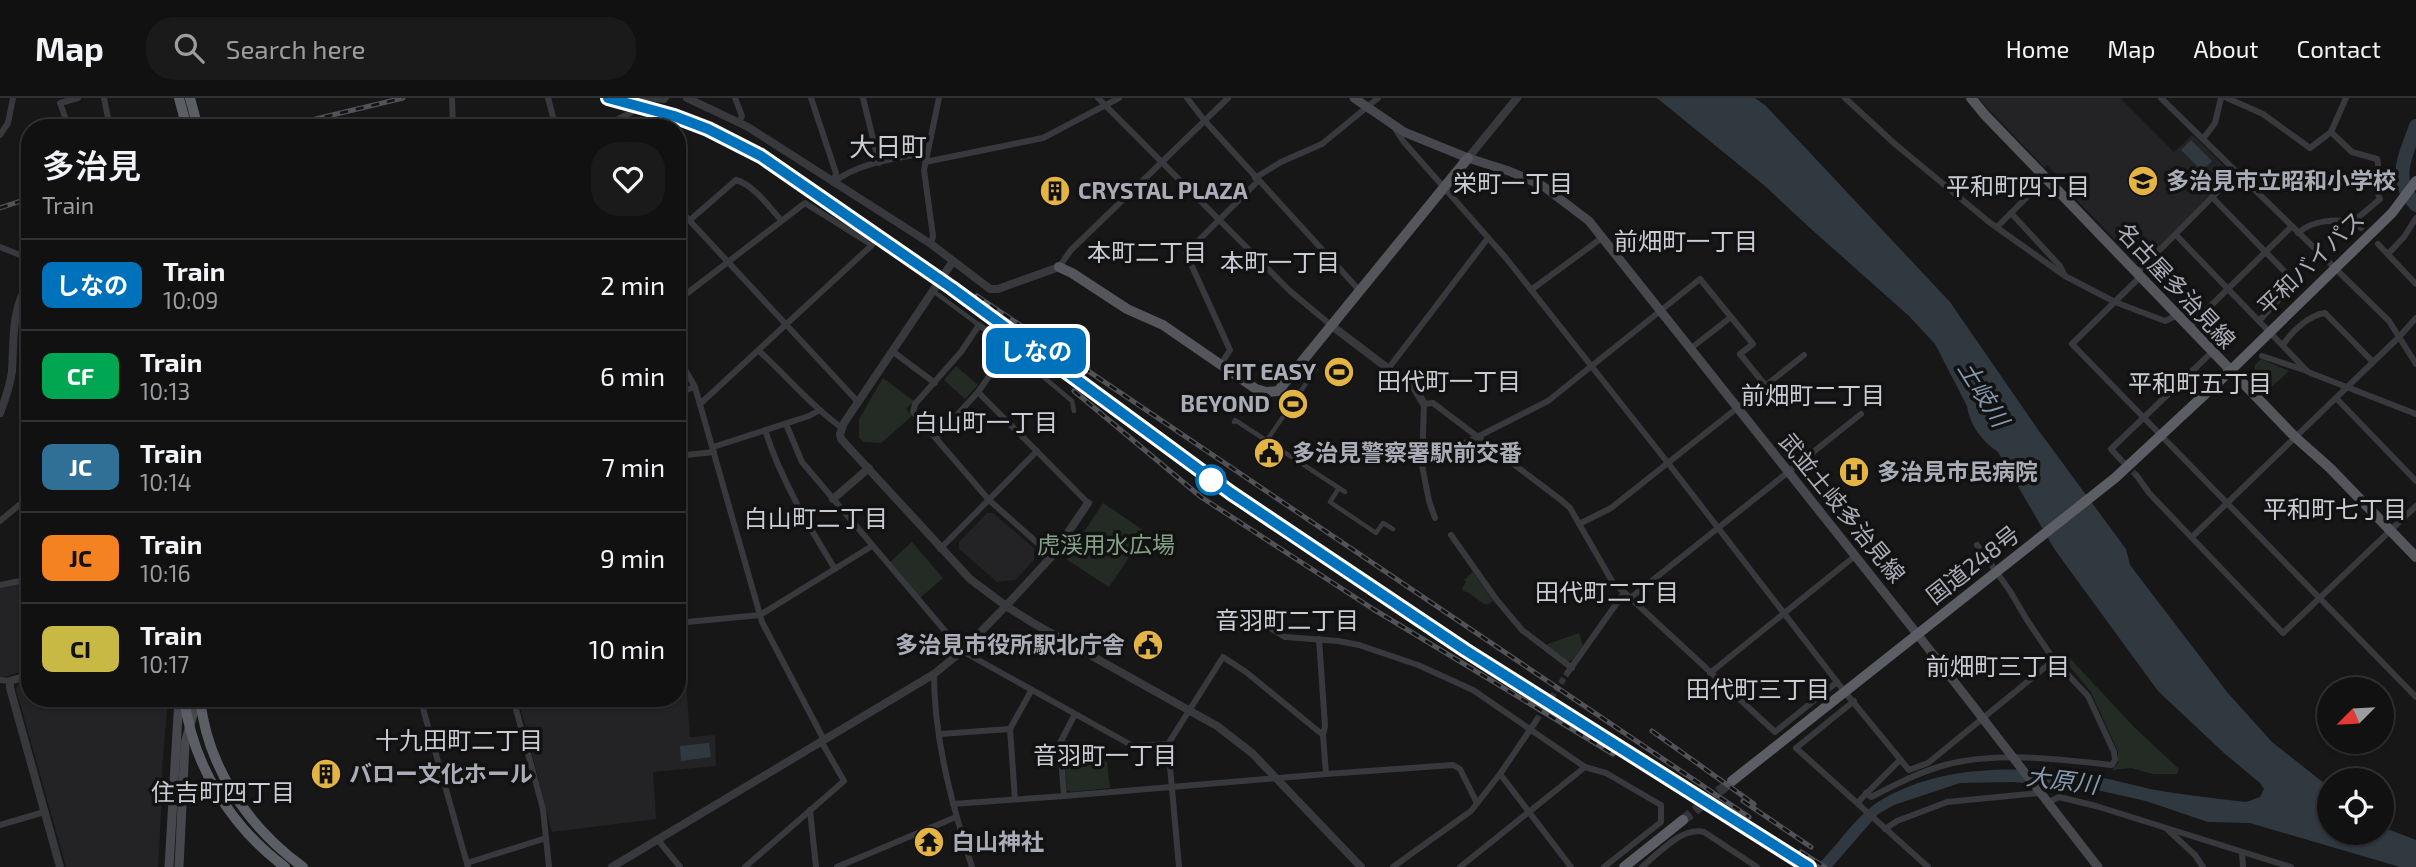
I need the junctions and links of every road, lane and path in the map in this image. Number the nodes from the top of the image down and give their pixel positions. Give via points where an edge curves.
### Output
1 (13, 98) edge
2 (78, 98) edge
3 (104, 98) edge
4 (179, 98) edge
5 (190, 98) edge
6 (548, 98) edge
7 (645, 98) edge
8 (666, 98) edge
9 (687, 98) edge
10 (735, 98) edge
11 (811, 98) edge
12 (863, 98) edge
13 (939, 98) edge
14 (1098, 98) edge
15 (1119, 98) edge
16 (1187, 98) edge
17 (1228, 98) edge
18 (1353, 98) edge
19 (1378, 98) edge
20 (1844, 98) edge
21 (1971, 98) edge
22 (2161, 98) edge
23 (2224, 98) edge
24 (2346, 98) edge
25 (452, 99) edge
26 (1514, 99) edge
27 (1106, 105) junction
28 (1365, 107) junction
29 (66, 119) edge
30 (108, 119) edge
31 (185, 119) edge
32 (196, 119) edge
33 (453, 119) edge
34 (554, 119) edge
35 (618, 119) edge
36 (1204, 120) junction
37 (739, 122) junction
38 (1393, 126) junction
39 (2331, 132) junction
40 (0, 135) edge
41 (2203, 139) junction
42 (926, 153) junction
43 (1468, 158) junction
44 (925, 162) junction
45 (879, 163) junction
46 (1161, 163) junction
47 (2236, 173) junction
48 (2046, 178) junction
49 (1257, 179) junction
50 (2416, 182) edge
51 (833, 183) junction
52 (1443, 188) junction
53 (2212, 197) junction
54 (2011, 214) junction
55 (686, 216) edge
56 (690, 220) junction
57 (780, 220) junction
58 (1219, 220) junction
59 (2354, 221) junction
60 (2415, 221) edge
61 (1997, 227) junction
62 (2291, 228) junction
63 (2361, 228) dead end
64 (2298, 233) junction
65 (2176, 235) junction
66 (1603, 237) junction
67 (1488, 238) junction
68 (931, 244) junction
69 (2378, 244) dead end
70 (0, 247) edge
71 (2266, 253) junction
72 (2388, 254) junction
73 (21, 255) edge
74 (729, 261) junction
75 (953, 261) junction
76 (1059, 267) junction
77 (2334, 269) junction
78 (2140, 274) junction
79 (2064, 275) junction
80 (2416, 285) edge
81 (2228, 289) junction
82 (1531, 290) junction
83 (933, 291) junction
84 (1360, 291) junction
85 (686, 293) edge
86 (21, 295) edge
87 (2115, 302) junction
88 (1660, 310) junction
89 (2178, 315) junction
90 (1731, 317) junction
91 (2416, 318) edge
92 (2259, 321) junction
93 (786, 325) junction
94 (979, 325) junction
95 (1332, 326) junction
96 (2189, 327) junction
97 (2269, 331) junction
98 (2399, 337) junction
99 (2283, 345) junction
100 (1009, 348) junction
101 (1690, 349) junction
102 (759, 351) junction
103 (892, 351) junction
104 (2212, 352) junction
105 (1804, 355) dead end
106 (2262, 356) dead end
107 (2373, 362) junction
108 (1221, 364) junction
109 (2416, 364) edge
110 (1590, 366) junction
111 (1316, 369) dead end
112 (1388, 369) junction
113 (686, 371) edge
114 (2230, 371) junction
115 (2308, 372) junction
116 (935, 383) junction
117 (1765, 385) junction
118 (695, 387) junction
119 (2346, 388) junction
120 (686, 390) edge
121 (978, 392) junction
122 (2336, 398) junction
123 (858, 402) junction
124 (700, 404) junction
125 (1424, 404) junction
126 (1737, 408) junction
127 (818, 411) junction
128 (1074, 411) dead end
129 (0, 414) edge
130 (1861, 414) dead end
131 (2416, 414) edge
132 (2144, 417) junction
133 (1234, 422) dead end
134 (786, 424) junction
135 (842, 428) junction
136 (765, 430) junction
137 (1478, 436) junction
138 (2163, 436) junction
139 (2295, 437) junction
140 (936, 438) junction
141 (1266, 440) junction
142 (713, 449) junction
143 (1037, 451) junction
144 (686, 454) edge
145 (2120, 459) dead end
146 (1668, 463) junction
147 (1422, 465) junction
148 (869, 468) junction
149 (1788, 472) junction
150 (2137, 476) tunnel mouth
151 (2416, 481) edge
152 (833, 499) junction
153 (989, 499) junction
154 (1088, 503) joint
155 (21, 504) edge
156 (2227, 504) junction
157 (2416, 506) edge
158 (1435, 518) dead end
159 (0, 521) edge
160 (1579, 524) junction
161 (1718, 528) junction
162 (1393, 529) dead end
163 (2391, 531) junction
164 (1451, 535) dead end
165 (2192, 537) junction
166 (1977, 545) dead end
167 (872, 546) junction
168 (940, 549) junction
169 (1052, 556) junction
170 (1856, 556) junction
171 (2416, 557) edge
172 (835, 569) junction
173 (2000, 570) junction
174 (21, 581) edge
175 (0, 585) edge
176 (1624, 593) junction
177 (1629, 599) junction
178 (2320, 599) junction
179 (1006, 606) junction
180 (1784, 614) junction
181 (760, 615) junction
182 (1250, 616) dead end
183 (686, 623) edge
184 (1918, 635) junction
185 (1319, 639) junction
186 (962, 652) junction
187 (2054, 660) junction
188 (1710, 673) junction
189 (934, 674) junction
190 (21, 678) edge
191 (0, 680) edge
192 (10, 681) junction
193 (1837, 681) junction
194 (1031, 691) junction
195 (1844, 691) junction
196 (2416, 697) edge
197 (1854, 701) junction
198 (181, 707) edge
199 (184, 707) edge
200 (196, 707) edge
201 (201, 707) edge
202 (423, 707) edge
203 (515, 707) edge
204 (1190, 709) junction
205 (1075, 714) junction
206 (1982, 719) junction
207 (1536, 721) tunnel mouth
208 (1010, 729) junction
209 (190, 730) junction
210 (1529, 730) junction
211 (940, 734) junction
212 (1323, 735) junction
213 (822, 740) junction
214 (1168, 744) junction
215 (1900, 760) junction
216 (2015, 760) junction
217 (1585, 767) junction
218 (1326, 774) junction
219 (1500, 774) junction
220 (1278, 778) junction
221 (1732, 781) tunnel mouth
222 (1172, 788) junction
223 (2038, 792) junction
224 (1866, 793) junction
225 (1064, 796) junction
226 (1016, 799) junction
227 (1477, 803) junction
228 (2047, 803) junction
229 (953, 804) junction
230 (1860, 806) junction
231 (810, 810) junction
232 (44, 812) junction
233 (1529, 812) junction
234 (956, 817) junction
235 (1683, 820) tunnel mouth
236 (0, 825) edge
237 (2162, 826) junction
238 (1885, 829) junction
239 (545, 838) junction
240 (658, 840) junction
241 (2242, 853) junction
242 (468, 865) edge
243 (60, 867) edge
244 (169, 867) edge
245 (178, 867) edge
246 (285, 867) edge
247 (303, 867) edge
248 (549, 867) edge
249 (612, 867) edge
250 (680, 867) edge
251 (745, 867) edge
252 (816, 867) edge
253 (837, 867) edge
254 (972, 867) edge
255 (1179, 867) edge
256 (1361, 867) edge
257 (1393, 867) edge
258 (1460, 867) edge
259 (1571, 867) edge
260 (1604, 867) edge
261 (1624, 867) edge
262 (1642, 867) edge
263 (1757, 867) edge
264 (1928, 867) edge
265 (2098, 867) edge
266 (2203, 867) edge
267 (2243, 867) edge
268 (2291, 867) edge

1 - 40 street via 8,123
2 - 29 street via 60,103
3 - 30 street
4 - 31 highway
5 - 32 highway
6 - 34 street
7 - 8 street
7 - 35 street
9 - 37 street
10 - 37 street via 742,116
11 - 51 street via 836,173
12 - 45 street
13 - 42 street
14 - 27 street
15 - 27 street
16 - 36 street
17 - 36 street
18 - 28 main road, 武並土岐多治見線
19 - 28 street
20 - 61 street
21 - 48 main road, 名古屋多治見線
22 - 41 street
23 - 39 street via 2263,114 2310,148
23 - 41 street
24 - 39 street
25 - 33 street
26 - 43 street
27 - 44 street via 1043,138
27 - 46 street
28 - 38 main road, 武並土岐多治見線
28 - 49 street via 1322,144 1281,162
36 - 46 street
36 - 49 street
37 - 51 street
38 - 43 main road, 武並土岐多治見線
38 - 52 street
39 - 59 street via 2352,152 2379,163 2374,186 2380,199
41 - 47 street
42 - 44 street
42 - 45 street
43 - 52 main road
43 - 66 main road, 武並土岐多治見線 via 1543,186
44 - 68 street
45 - 51 street via 842,175
46 - 58 street
46 - 76 street
47 - 53 street
47 - 62 street
48 - 54 street
48 - 78 main road, 名古屋多治見線
49 - 58 street
49 - 84 street
50 - 77 highway, 平和バイパス via 2392,213
51 - 68 street
52 - 67 street
52 - 84 main road
53 - 65 street
53 - 71 street
54 - 61 street
54 - 79 street
55 - 56 street
56 - 57 street via 736,180 765,201
56 - 74 street
57 - 74 street
57 - 93 street via 805,203 872,245
58 - 95 street
58 - 108 street via 1186,253 1230,350
59 - 63 street
59 - 64 street via 2332,220 2306,226
60 - 72 street
61 - 79 street
62 - 64 street
62 - 71 street
64 - 77 street
65 - 78 street
65 - 81 street
66 - 82 street
66 - 88 main road, 武並土岐多治見線
67 - 82 street
67 - 112 street
68 - 75 street
69 - 72 street
70 - 73 street
71 - 81 street
71 - 92 street via 2292,285
72 - 80 street
74 - 85 street
74 - 93 street
75 - 76 street via 990,289
75 - 83 street
76 - 108 main road via 1127,309 1163,325
77 - 97 highway, 平和バイパス
77 - 98 street
78 - 87 street
78 - 89 main road, 名古屋多治見線
79 - 87 street
81 - 92 street
81 - 96 street
82 - 110 street
83 - 94 street
83 - 103 street
84 - 95 main road
86 - 129 street via 9,386
87 - 89 street via 2165,321
87 - 132 street via 2072,344
88 - 90 street via 1700,279
88 - 101 main road, 武並土岐多治見線
88 - 110 street
89 - 96 main road, 名古屋多治見線
90 - 101 street
90 - 117 street via 1753,344 1740,354
91 - 98 street
92 - 97 street
93 - 102 street
93 - 123 street
94 - 100 street
94 - 116 street
95 - 108 main road via 1278,391 1256,389
95 - 112 street
96 - 104 main road, 名古屋多治見線
97 - 99 street
97 - 114 highway, 平和バイパス
98 - 107 street
98 - 109 street
99 - 107 street via 2315,314 2325,313
99 - 115 street
100 - 121 street
100 - 128 street via 1072,401
101 - 126 main road, 武並土岐多治見線
102 - 124 street
102 - 127 street
103 - 116 street
103 - 123 street
104 - 114 main road, 名古屋多治見線
104 - 132 street
105 - 117 street
106 - 115 street
107 - 119 street
110 - 137 street via 1548,401
110 - 146 street
111 - 141 street
112 - 125 street via 1415,389
113 - 118 street
114 - 138 highway, 国道248号
114 - 139 main road, 名古屋多治見線
115 - 119 street
116 - 140 street via 913,412
117 - 126 street
118 - 120 street
118 - 124 street
119 - 122 street
119 - 131 street
121 - 140 street
121 - 143 street
122 - 139 street
122 - 151 street
123 - 135 street
124 - 142 street
125 - 137 street via 1433,403
125 - 147 street
126 - 146 street
126 - 149 main road, 武並土岐多治見線
127 - 134 street
127 - 135 street
130 - 149 street
132 - 138 street
132 - 145 street via 2111,449
133 - 141 street
134 - 136 street
134 - 152 street via 802,462
135 - 148 street via 841,439
136 - 142 street
136 - 172 street via 779,467
137 - 147 street
137 - 160 street via 1561,500
138 - 156 street
138 - 173 highway, 国道248号
139 - 156 street
139 - 163 main road, 名古屋多治見線
140 - 153 street
141 - 162 street via 1342,490 1330,502 1376,533 1383,523
142 - 144 street
142 - 181 street
143 - 153 street
143 - 154 street
146 - 160 street via 1612,508
146 - 161 street
147 - 158 street
148 - 152 street
148 - 168 street
149 - 161 street
149 - 170 main road, 武並土岐多治見線
150 - 165 street
152 - 167 street
153 - 168 street
153 - 169 street
154 - 169 street
155 - 159 street
156 - 165 street
156 - 178 street
157 - 163 street
160 - 176 street
161 - 177 street
161 - 180 street
163 - 171 main road, 名古屋多治見線
163 - 178 street
164 - 176 street via 1522,630 1570,670
165 - 178 street via 2283,634
166 - 173 street
167 - 172 street
167 - 186 street
168 - 179 street
169 - 179 street
170 - 180 street
170 - 184 main road, 武並土岐多治見線
172 - 181 street
173 - 184 highway, 国道248号
173 - 187 street
174 - 175 street
176 - 177 street
177 - 188 street
178 - 196 street
179 - 186 street
179 - 204 street
180 - 188 street
180 - 193 street
181 - 183 street
181 - 213 street
182 - 185 street via 1285,637
184 - 195 highway, 国道248号
184 - 206 main road, 武並土岐多治見線
185 - 210 street via 1359,645 1418,665 1473,690
185 - 212 street
186 - 189 street
186 - 194 street
187 - 206 street
187 - 216 street via 2088,696 2115,760 2112,765 2049,758
188 - 193 street via 1775,732
189 - 211 street
189 - 213 street
190 - 192 street
191 - 192 street
192 - 232 street
193 - 195 street
194 - 205 street
194 - 208 street
195 - 197 street
195 - 221 highway, 国道248号
197 - 215 street
197 - 230 street via 1796,748
198 - 244 main road
199 - 209 highway
200 - 209 main road
201 - 247 highway via 209,745 229,787 269,839
202 - 242 street
203 - 239 street
204 - 212 street via 1223,657
204 - 214 street
204 - 220 street via 1226,732
205 - 214 street via 1133,746
205 - 225 street via 1060,743
206 - 215 street via 1928,763 1909,770
206 - 216 main road, 武並土岐多治見線
207 - 210 street
208 - 211 street
208 - 226 street
209 - 245 main road via 185,744
209 - 246 highway via 206,771 230,812 262,850
210 - 217 street
210 - 219 street
211 - 229 street
212 - 218 street
213 - 231 street via 844,781
213 - 240 street
214 - 222 street
215 - 224 street
216 - 223 main road, 武並土岐多治見線
216 - 224 street via 1947,764 1871,797
217 - 233 street
217 - 260 street via 1606,773 1661,805 1661,822
218 - 220 street
218 - 227 street via 1453,765 1460,769
219 - 227 street
219 - 233 street
220 - 222 street
220 - 256 street
222 - 225 street
222 - 255 street
223 - 228 main road, 武並土岐多治見線
223 - 238 street via 1948,802
224 - 230 street
225 - 226 street
226 - 229 street
227 - 257 street
228 - 237 street via 2059,797
228 - 265 main road, 武並土岐多治見線
229 - 234 street
230 - 238 street
231 - 251 street
231 - 252 street
232 - 236 street
232 - 243 street
233 - 258 street
233 - 259 street
234 - 253 street
234 - 254 street
235 - 261 highway
237 - 241 street
237 - 266 street
238 - 264 street
239 - 242 street
239 - 248 street
240 - 249 street
240 - 250 street
241 - 267 street
241 - 268 street
262 - 263 street via 1696,830

